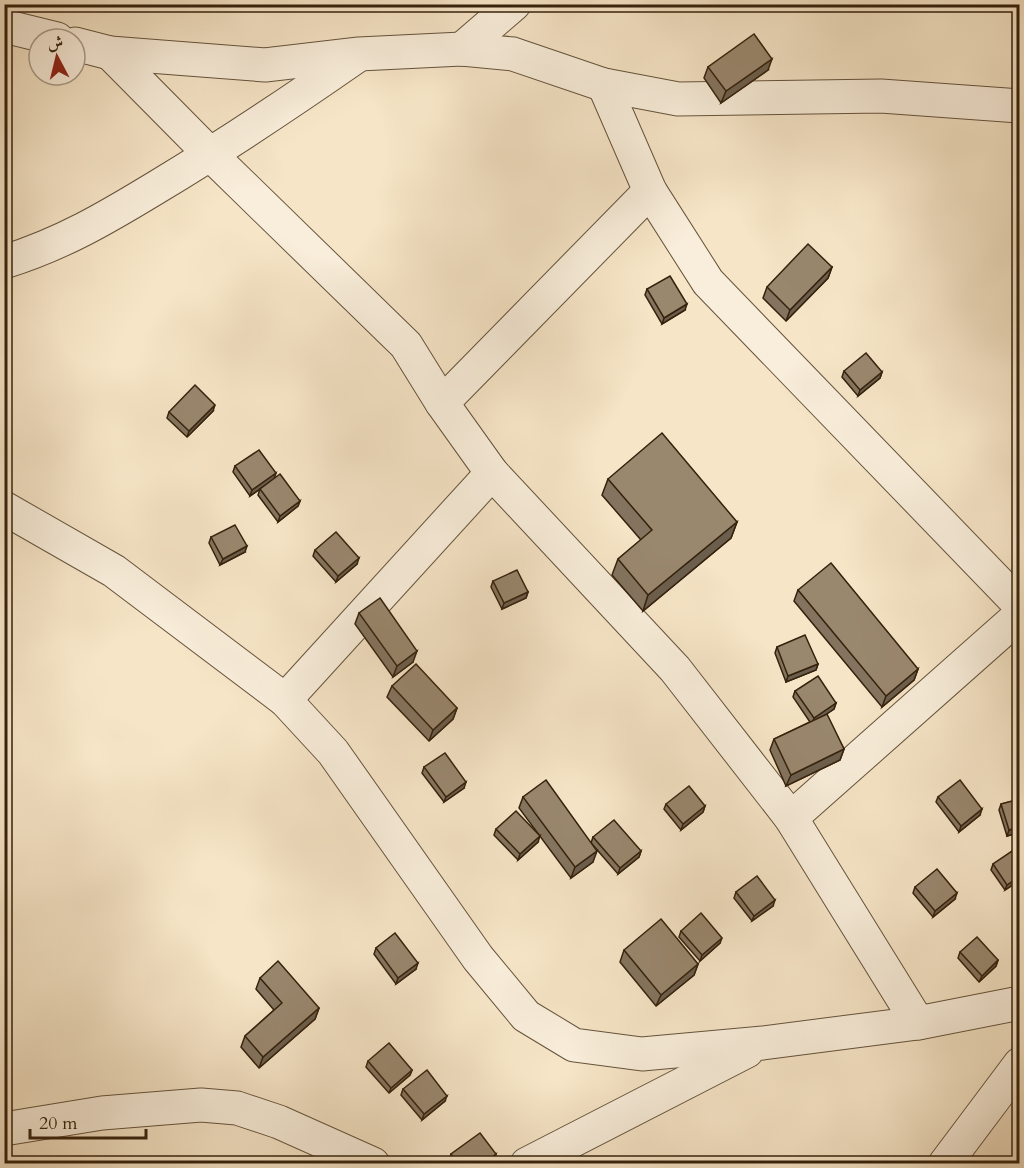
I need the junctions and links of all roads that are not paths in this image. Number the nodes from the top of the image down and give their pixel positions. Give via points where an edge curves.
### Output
1 (514, 4) edge
2 (4, 26) edge
3 (27, 32) edge
4 (87, 47) edge
5 (462, 49) junction
6 (111, 53) junction
7 (359, 54) junction
8 (604, 85) junction
9 (1020, 106) edge
10 (211, 155) junction
11 (650, 191) junction
12 (4, 261) edge
13 (442, 403) junction
14 (492, 473) junction
15 (4, 508) edge
16 (1020, 604) edge
17 (1020, 615) edge
18 (285, 700) junction
19 (791, 818) junction
20 (1020, 1004) edge
21 (918, 1023) junction
22 (763, 1043) junction
23 (1020, 1064) edge
24 (4, 1129) edge
25 (373, 1164) edge
26 (527, 1164) edge
27 (945, 1164) edge

1 - 5 street
2 - 3 street
4 - 6 street
5 - 7 street
5 - 8 street via 513,54
6 - 7 street via 265,65
6 - 10 street
7 - 10 street
8 - 9 street via 678,99 881,96
8 - 11 street
10 - 12 street via 89,228 38,252
10 - 13 street via 406,345
11 - 13 street
11 - 16 street via 708,282
13 - 14 street
14 - 18 street
14 - 19 street via 675,669
15 - 18 street via 114,572
17 - 19 street
18 - 22 street via 333,752 478,958 526,1016 574,1045 642,1054
19 - 21 street
20 - 21 street
21 - 22 street
22 - 26 street
23 - 27 street
24 - 25 street via 102,1113 201,1105 237,1107

